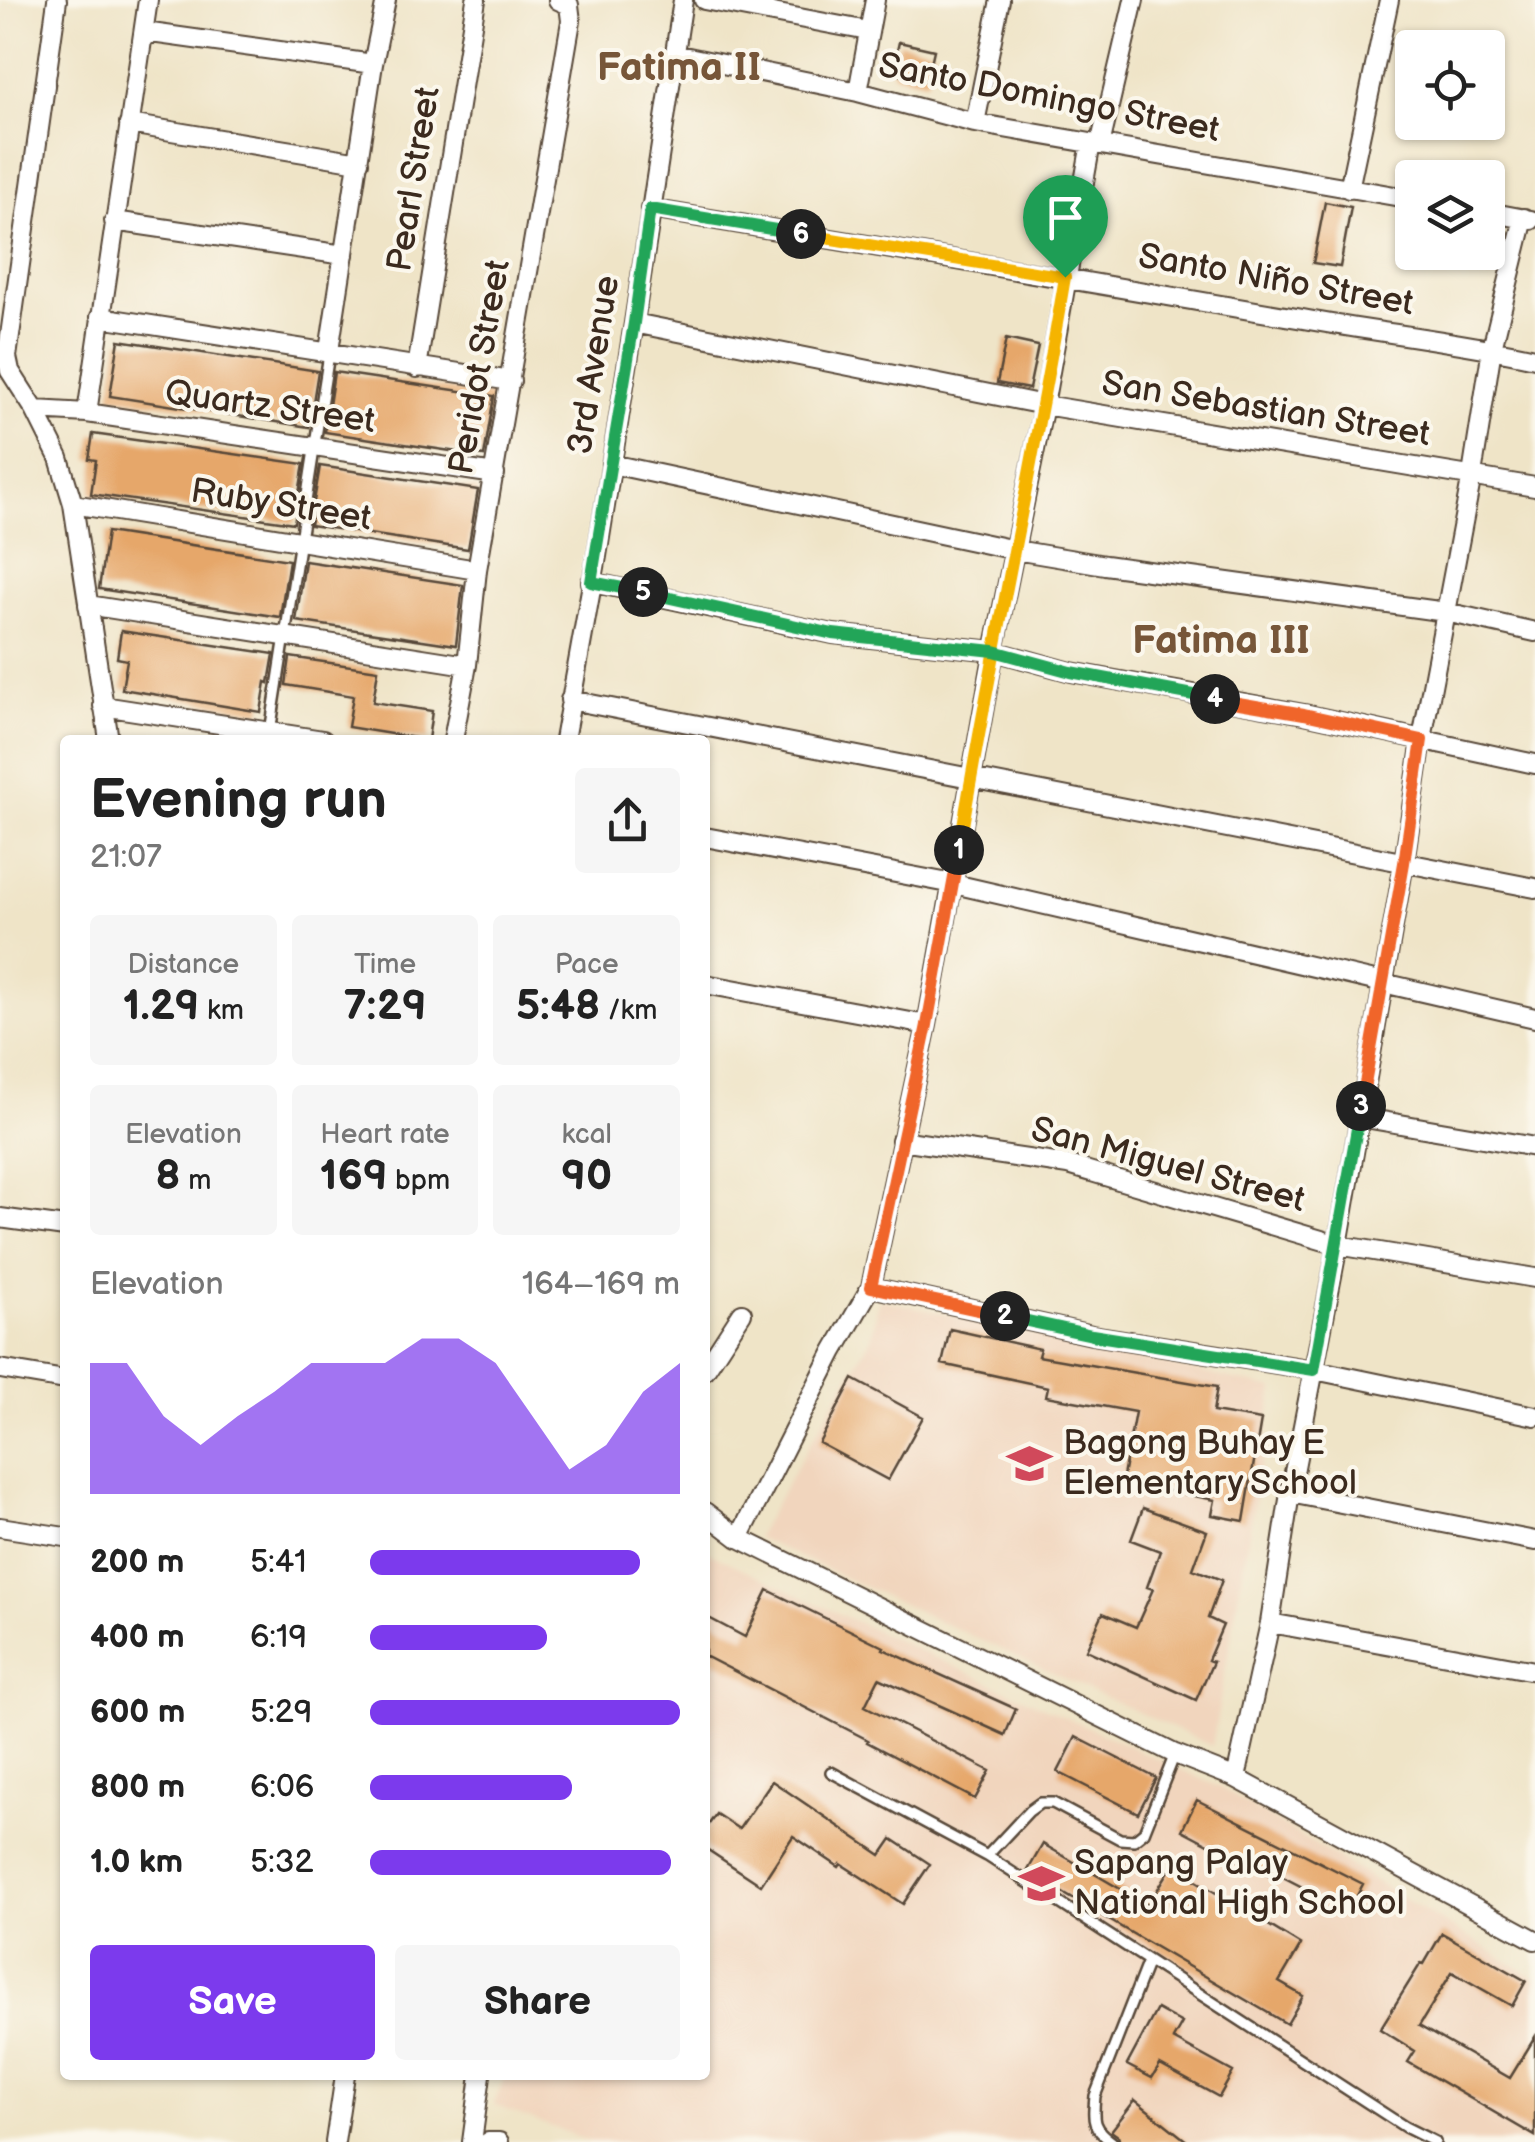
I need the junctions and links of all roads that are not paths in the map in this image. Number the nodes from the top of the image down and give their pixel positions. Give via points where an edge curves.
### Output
1 (57, 0) edge
2 (148, 0) edge
3 (386, 0) edge
4 (476, 0) edge
5 (683, 0) edge
6 (704, 0) edge
7 (875, 0) edge
8 (1000, 0) edge
9 (1134, 0) edge
10 (1389, 0) edge
11 (564, 2) edge
12 (868, 31) junction
13 (144, 32) junction
14 (674, 54) junction
15 (373, 64) junction
16 (858, 92) junction
17 (975, 122) junction
18 (129, 124) junction
19 (1095, 144) junction
20 (359, 162) junction
21 (1349, 189) junction
22 (1395, 197) edge
23 (650, 209) junction
24 (1505, 215) edge
25 (1530, 219) edge
26 (114, 221) junction
27 (344, 256) junction
28 (1065, 277) junction
29 (100, 317) junction
30 (634, 323) junction
31 (1492, 348) junction
32 (329, 352) junction
33 (1535, 358) edge
34 (417, 368) junction
35 (511, 382) junction
36 (1044, 405) junction
37 (36, 410) junction
38 (87, 413) junction
39 (315, 446) junction
40 (611, 464) junction
41 (494, 474) junction
42 (1472, 475) junction
43 (1535, 487) edge
44 (73, 504) junction
45 (301, 540) junction
46 (1015, 550) junction
47 (478, 570) junction
48 (591, 582) junction
49 (88, 605) junction
50 (1446, 612) junction
51 (1535, 632) edge
52 (286, 635) junction
53 (994, 651) junction
54 (467, 665) junction
55 (570, 700) junction
56 (103, 706) junction
57 (270, 732) junction
58 (108, 735) edge
59 (290, 735) edge
60 (454, 735) edge
61 (565, 735) edge
62 (1422, 740) junction
63 (1535, 764) edge
64 (971, 778) junction
65 (710, 837) edge
66 (1404, 863) junction
67 (954, 884) junction
68 (1535, 888) edge
69 (1384, 981) junction
70 (710, 985) edge
71 (1535, 1018) edge
72 (927, 1025) junction
73 (1360, 1117) junction
74 (902, 1140) junction
75 (1535, 1147) edge
76 (0, 1218) edge
77 (60, 1227) edge
78 (1338, 1246) junction
79 (1535, 1278) edge
80 (871, 1287) junction
81 (742, 1313) dead end
82 (710, 1362) edge
83 (0, 1369) edge
84 (1314, 1370) junction
85 (60, 1379) edge
86 (1535, 1416) edge
87 (1290, 1493) junction
88 (710, 1516) edge
89 (0, 1527) edge
90 (60, 1536) edge
91 (739, 1538) junction
92 (1535, 1541) edge
93 (1270, 1624) junction
94 (1535, 1671) edge
95 (1175, 1754) junction
96 (831, 1772) dead end
97 (1236, 1778) junction
98 (987, 1856) junction
99 (1535, 1940) edge
100 (1148, 1961) junction
101 (345, 2080) edge
102 (480, 2080) edge
103 (335, 2142) edge
104 (472, 2142) edge
105 (488, 2142) edge
106 (499, 2142) edge
107 (1112, 2142) edge
108 (1435, 2142) edge

1 - 37 street via 7,357
2 - 13 street
3 - 15 street
4 - 34 street, Pearl Street
5 - 14 street, 3rd Avenue
6 - 12 street
7 - 12 street
8 - 17 street
9 - 19 street
10 - 21 street
11 - 35 street, Peridot Street via 571,22
12 - 16 street
13 - 15 street
13 - 18 street
14 - 16 street, Santo Domingo Street
14 - 23 street, 3rd Avenue
15 - 20 street
16 - 17 street, Santo Domingo Street
17 - 19 street, Santo Domingo Street
18 - 20 street
18 - 26 street
19 - 21 street, Santo Domingo Street
19 - 28 street
20 - 27 street
21 - 22 street, Santo Domingo Street
23 - 28 street, Santo Niño Street
23 - 30 street, 3rd Avenue
24 - 25 street
25 - 31 street
26 - 27 street
26 - 29 street
27 - 32 street
28 - 31 street, Santo Niño Street
28 - 36 street
29 - 32 street
29 - 38 street
30 - 36 street, San Sebastian Street
30 - 40 street, 3rd Avenue
31 - 33 street, Santo Niño Street
31 - 42 street
32 - 34 street
32 - 39 lane
34 - 35 street
35 - 41 street, Peridot Street
36 - 42 street, San Sebastian Street
36 - 46 street
37 - 38 street, Quartz Street
37 - 44 street
38 - 39 street, Quartz Street
39 - 41 street, Quartz Street
39 - 45 lane
40 - 46 street
40 - 48 street, 3rd Avenue
41 - 47 street, Peridot Street
42 - 43 street, San Sebastian Street
42 - 50 street
44 - 45 street, Ruby Street
44 - 49 street
45 - 47 street, Ruby Street
45 - 52 lane
46 - 50 street
46 - 53 street
47 - 54 street, Peridot Street
48 - 53 street via 833,634
48 - 55 street, 3rd Avenue
49 - 52 street
49 - 56 street
50 - 51 street
50 - 62 street
52 - 54 street
52 - 57 lane
53 - 62 street
53 - 64 street
54 - 60 street, Peridot Street
55 - 61 street, 3rd Avenue
55 - 64 street
56 - 57 street
56 - 58 street
57 - 59 street
62 - 63 street
62 - 66 street
64 - 66 street
64 - 67 street
65 - 67 street
66 - 68 street
66 - 69 street
67 - 69 street
67 - 72 street
69 - 71 street
69 - 73 street
70 - 72 street
72 - 74 street
73 - 75 street
73 - 78 street
74 - 78 street, San Miguel Street via 1068,1165
74 - 80 street
76 - 77 street
78 - 79 street, San Miguel Street
78 - 84 street
80 - 84 street via 1092,1335
80 - 91 street
81 - 82 street
83 - 85 street
84 - 86 street
84 - 87 street
87 - 92 street
87 - 93 street
88 - 91 street
89 - 90 street
91 - 95 street
93 - 94 street
93 - 97 street
95 - 97 street
95 - 98 lane via 1144,1832 1134,1840 1040,1803
96 - 98 lane
97 - 99 street
98 - 100 lane
100 - 107 lane via 1095,2096 1093,2120
100 - 108 lane
101 - 103 street
102 - 104 street
105 - 106 street

